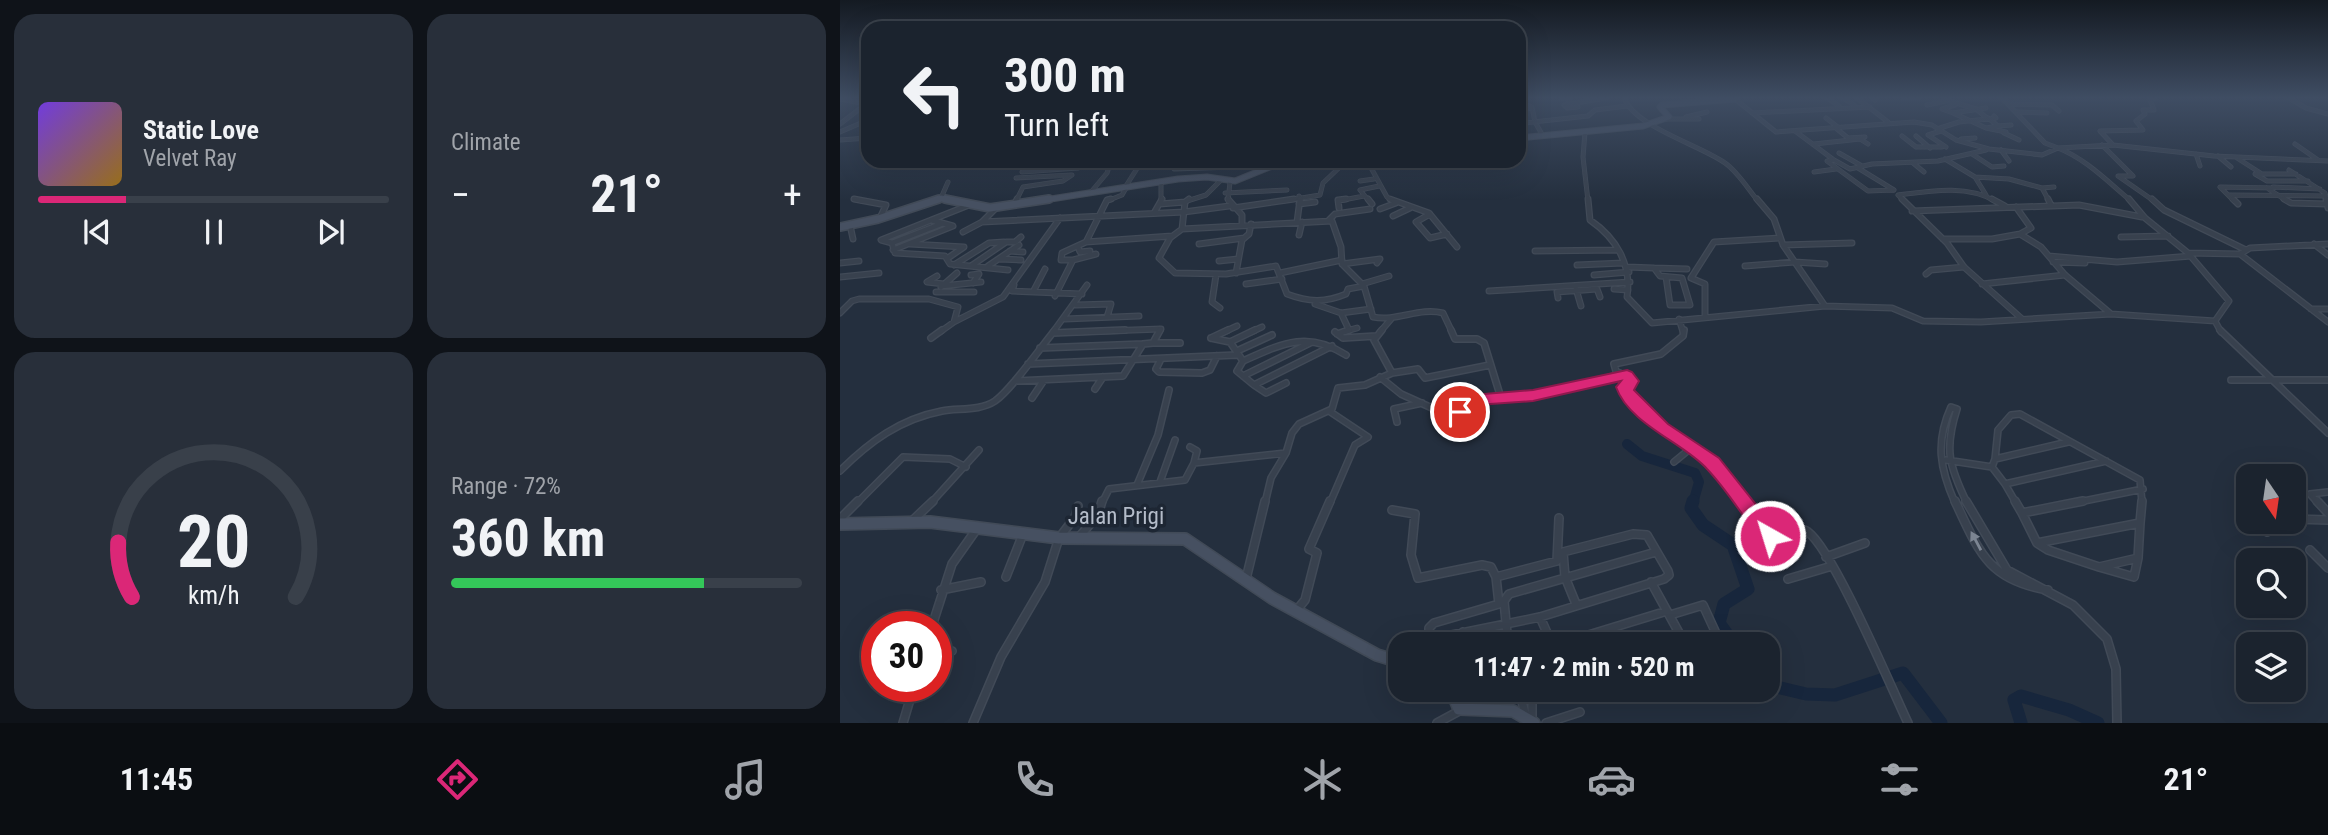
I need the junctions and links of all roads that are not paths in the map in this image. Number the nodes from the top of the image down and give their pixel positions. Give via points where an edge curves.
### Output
1 (1541, 132) edge
2 (1585, 132) joint
3 (1667, 132) edge
4 (1796, 132) edge
5 (1841, 132) edge
6 (1934, 132) edge
7 (1942, 132) edge
8 (2004, 132) edge
9 (2033, 132) edge
10 (2101, 132) edge
11 (1930, 133) joint
12 (1544, 136) junction
13 (1902, 136) dead end
14 (1916, 136) dead end
15 (1526, 137) edge
16 (1866, 137) dead end
17 (861, 138) edge
18 (1975, 138) dead end
19 (1956, 139) junction
20 (840, 140) edge
21 (2019, 140) dead end
22 (1812, 144) junction
23 (2295, 144) dead end
24 (1868, 145) dead end
25 (2102, 145) junction
26 (2113, 145) junction
27 (1930, 148) junction
28 (2058, 148) junction
29 (1989, 149) junction
30 (2001, 150) junction
31 (1839, 153) dead end
32 (1971, 153) junction
33 (2196, 154) junction
34 (2218, 156) junction
35 (2238, 158) dead end
36 (1945, 159) junction
37 (1834, 160) junction
38 (2319, 161) junction
39 (2328, 161) edge
40 (1912, 162) junction
41 (2009, 162) dead end
42 (2004, 166) dead end
43 (2200, 166) dead end
44 (1860, 167) junction
45 (1992, 167) junction
46 (2231, 167) dead end
47 (2252, 167) junction
48 (2261, 167) dead end
49 (1030, 168) edge
50 (1080, 168) edge
51 (1108, 168) edge
52 (1137, 168) edge
53 (1210, 168) joint
54 (1269, 168) edge
55 (1339, 168) edge
56 (1371, 168) edge
57 (1174, 169) dead end
58 (1836, 169) junction
59 (1848, 169) junction
60 (1051, 170) junction
61 (2290, 170) dead end
62 (1815, 172) dead end
63 (1841, 172) junction
64 (1924, 172) dead end
65 (2262, 174) junction
66 (2296, 174) junction
67 (1046, 176) junction
68 (1207, 177) junction
69 (1975, 177) junction
70 (1016, 178) dead end
71 (1374, 178) junction
72 (2009, 179) junction
73 (1220, 181) junction
74 (1360, 181) dead end
75 (2106, 181) junction
76 (2124, 181) junction
77 (2267, 181) junction
78 (2308, 181) junction
79 (948, 182) dead end
80 (1161, 182) junction
81 (1040, 183) junction
82 (1378, 186) junction
83 (2054, 187) dead end
84 (1125, 188) junction
85 (1227, 188) junction
86 (2042, 188) junction
87 (2267, 188) junction
88 (2274, 188) junction
89 (2320, 189) junction
90 (1209, 190) junction
91 (1287, 190) dead end
92 (1894, 190) junction
93 (1091, 192) junction
94 (1898, 195) junction
95 (2228, 195) junction
96 (1299, 196) junction
97 (1364, 196) junction
98 (1987, 196) junction
99 (2278, 196) junction
100 (2326, 196) junction
101 (1356, 197) junction
102 (941, 198) junction
103 (854, 199) dead end
104 (1185, 202) junction
105 (1315, 202) dead end
106 (1160, 204) junction
107 (1299, 204) junction
108 (1396, 204) junction
109 (2238, 204) dead end
110 (969, 205) junction
111 (1014, 205) junction
112 (2051, 205) junction
113 (2005, 206) junction
114 (2328, 206) edge
115 (997, 207) junction
116 (1231, 207) junction
117 (2016, 207) junction
118 (1339, 208) dead end
119 (1410, 208) junction
120 (1380, 209) dead end
121 (1362, 210) junction
122 (1912, 211) junction
123 (1184, 212) junction
124 (1154, 214) junction
125 (1430, 214) junction
126 (1101, 215) junction
127 (1394, 216) dead end
128 (880, 218) junction
129 (1060, 218) junction
130 (2145, 218) junction
131 (931, 220) junction
132 (1329, 220) junction
133 (982, 222) junction
134 (1299, 222) junction
135 (943, 223) junction
136 (850, 225) junction
137 (1242, 225) junction
138 (1251, 225) junction
139 (840, 227) edge
140 (1182, 229) junction
141 (944, 230) junction
142 (963, 232) dead end
143 (1447, 234) junction
144 (2020, 234) junction
145 (1299, 235) dead end
146 (1172, 236) junction
147 (2168, 236) junction
148 (1021, 237) dead end
149 (2121, 237) dead end
150 (1244, 238) junction
151 (1780, 238) junction
152 (853, 239) dead end
153 (1941, 239) junction
154 (1006, 242) junction
155 (1086, 242) junction
156 (892, 243) junction
157 (1852, 243) dead end
158 (908, 244) junction
159 (1199, 244) dead end
160 (2314, 244) junction
161 (2328, 244) edge
162 (924, 245) junction
163 (1019, 245) dead end
164 (1783, 245) junction
165 (1078, 247) junction
166 (1457, 247) dead end
167 (893, 250) junction
168 (1617, 250) junction
169 (2246, 250) junction
170 (1010, 251) junction
171 (1090, 251) dead end
172 (1535, 251) dead end
173 (1023, 252) dead end
174 (1096, 254) dead end
175 (2240, 254) junction
176 (2189, 255) junction
177 (2328, 255) edge
178 (2049, 256) junction
179 (947, 258) junction
180 (999, 259) junction
181 (1238, 259) junction
182 (1073, 260) junction
183 (859, 261) dead end
184 (1219, 261) dead end
185 (2053, 261) junction
186 (1022, 262) junction
187 (1342, 262) junction
188 (1795, 262) junction
189 (840, 263) edge
190 (1377, 263) dead end
191 (2085, 263) dead end
192 (1825, 264) dead end
193 (954, 265) junction
194 (971, 265) junction
195 (1745, 265) dead end
196 (988, 266) junction
197 (1627, 267) junction
198 (1964, 267) junction
199 (1654, 268) junction
200 (1045, 269) dead end
201 (1687, 269) dead end
202 (1008, 270) dead end
203 (1584, 272) dead end
204 (879, 273) dead end
205 (1236, 273) junction
206 (957, 274) dead end
207 (1926, 274) dead end
208 (971, 275) dead end
209 (1216, 275) junction
210 (1594, 275) dead end
211 (2065, 275) junction
212 (937, 276) dead end
213 (1281, 276) junction
214 (1388, 276) dead end
215 (840, 277) edge
216 (1666, 277) junction
217 (981, 282) dead end
218 (1630, 282) junction
219 (973, 283) junction
220 (1246, 284) dead end
221 (943, 285) junction
222 (1087, 285) dead end
223 (1363, 285) junction
224 (1982, 285) junction
225 (1575, 287) junction
226 (1597, 289) junction
227 (1604, 289) dead end
228 (1614, 289) dead end
229 (1034, 290) junction
230 (1628, 290) junction
231 (1489, 291) dead end
232 (936, 292) junction
233 (974, 292) dead end
234 (1055, 296) junction
235 (1600, 297) dead end
236 (1080, 298) junction
237 (1558, 298) dead end
238 (929, 299) junction
239 (1315, 303) junction
240 (1581, 306) dead end
241 (1825, 306) junction
242 (1220, 307) dead end
243 (1371, 309) junction
244 (2311, 309) junction
245 (2328, 309) edge
246 (840, 313) edge
247 (1341, 313) junction
248 (2111, 314) junction
249 (1139, 316) dead end
250 (1107, 317) junction
251 (1705, 317) junction
252 (1392, 318) junction
253 (2021, 318) junction
254 (1065, 319) junction
255 (1679, 319) junction
256 (2215, 321) junction
257 (954, 322) junction
258 (2328, 322) edge
259 (1237, 326) dead end
260 (1262, 327) dead end
261 (1357, 328) dead end
262 (1349, 330) junction
263 (1053, 333) junction
264 (1336, 333) joint
265 (1272, 335) dead end
266 (1376, 336) junction
267 (931, 338) dead end
268 (1230, 342) junction
269 (1153, 343) junction
270 (1180, 343) dead end
271 (1310, 343) junction
272 (1143, 344) junction
273 (1332, 346) junction
274 (1040, 348) junction
275 (1237, 353) junction
276 (1315, 354) junction
277 (1346, 355) dead end
278 (1217, 356) junction
279 (1134, 359) junction
280 (1161, 359) junction
281 (1323, 360) dead end
282 (1243, 361) junction
283 (1028, 364) junction
284 (1490, 365) junction
285 (1392, 373) junction
286 (1621, 374) junction
287 (1243, 376) junction
288 (1103, 377) junction
289 (1380, 377) junction
290 (1044, 380) junction
291 (2231, 380) dead end
292 (2269, 380) junction
293 (2328, 380) edge
294 (1014, 381) junction
295 (1286, 383) dead end
296 (1254, 385) junction
297 (1461, 386) dead end
298 (1095, 389) dead end
299 (1169, 390) dead end
300 (1032, 398) dead end
301 (1501, 398) junction
302 (1472, 401) junction
303 (1422, 403) junction
304 (1432, 408) dead end
305 (1329, 411) junction
306 (1460, 412) dead end
307 (1396, 422) dead end
308 (2328, 433) edge
309 (1175, 440) dead end
310 (2070, 441) junction
311 (1190, 447) dead end
312 (1691, 448) junction
313 (979, 450) dead end
314 (1286, 453) junction
315 (1994, 458) junction
316 (1940, 459) junction
317 (1949, 461) junction
318 (2106, 461) junction
319 (1674, 462) dead end
320 (1194, 463) junction
321 (966, 467) junction
322 (1992, 467) junction
323 (840, 471) edge
324 (1160, 482) junction
325 (2005, 484) junction
326 (1137, 485) junction
327 (2143, 489) junction
328 (2328, 492) edge
329 (1078, 506) dead end
330 (1392, 510) dead end
331 (2022, 513) junction
332 (2328, 513) edge
333 (1559, 518) dead end
334 (2306, 519) edge
335 (2328, 520) edge
336 (840, 521) edge
337 (910, 522) junction
338 (2140, 523) junction
339 (976, 530) junction
340 (1023, 534) junction
341 (1059, 538) junction
342 (1079, 538) junction
343 (2037, 542) junction
344 (1865, 543) dead end
345 (2310, 550) dead end
346 (1656, 552) junction
347 (1826, 558) junction
348 (2138, 558) junction
349 (1832, 566) junction
350 (2099, 566) junction
351 (2328, 568) edge
352 (1006, 577) dead end
353 (1496, 577) junction
354 (1565, 577) junction
355 (1788, 579) dead end
356 (981, 582) dead end
357 (1245, 582) junction
358 (1651, 582) junction
359 (942, 590) junction
360 (2048, 590) junction
361 (1576, 604) junction
362 (937, 611) edge
363 (1296, 611) junction
364 (1669, 613) junction
365 (1540, 617) junction
366 (1504, 625) junction
367 (1605, 630) joint
368 (1430, 632) edge
369 (1463, 632) edge
370 (1505, 632) edge
371 (1547, 632) edge
372 (1598, 632) edge
373 (1679, 632) edge
374 (1715, 632) edge
375 (1388, 658) edge
376 (909, 702) edge
377 (1455, 702) edge
378 (1524, 702) edge
379 (1532, 702) edge
380 (1461, 710) junction
381 (1580, 712) dead end
382 (1531, 720) edge
383 (2117, 722) edge
384 (903, 723) edge
385 (973, 723) edge
386 (1437, 723) edge
387 (1546, 723) edge
388 (1908, 723) edge

1 - 12 street
2 - 12 street
2 - 168 street via 1590,220 1610,234
3 - 151 street via 1727,164 1772,216
4 - 22 street
5 - 16 street via 1850,139
6 - 11 street
7 - 19 street
8 - 21 street
9 - 28 street
10 - 26 street
11 - 27 street via 1928,136 1944,147
12 - 15 street
13 - 27 street via 1916,147
14 - 27 street
17 - 20 street
18 - 19 street
19 - 29 street
22 - 24 street via 1860,139
22 - 37 street
23 - 38 street
25 - 26 street
25 - 28 street
25 - 76 street via 2133,176 2118,176
26 - 33 street
28 - 30 street via 2044,155
28 - 75 street via 2081,157
29 - 30 street
29 - 32 street
30 - 41 street
31 - 44 street
32 - 36 street
32 - 45 street
33 - 34 street
33 - 43 street
34 - 38 street
34 - 46 street
35 - 47 street
36 - 40 street
36 - 69 street
37 - 58 street via 1827,161
37 - 59 street
38 - 39 street
40 - 44 street
40 - 64 street
42 - 45 street
44 - 59 street
44 - 92 street
45 - 72 street
47 - 48 street
47 - 65 street
49 - 60 street via 1021,172
50 - 60 street
51 - 93 street
52 - 84 street
53 - 57 street
53 - 68 street
54 - 85 street
55 - 96 street via 1323,183 1322,194
56 - 71 street
58 - 62 street
58 - 63 street
59 - 63 street
60 - 67 street
61 - 66 street
63 - 92 street via 1868,191
65 - 66 street
65 - 77 street via 2255,174
66 - 78 street
67 - 70 street
67 - 81 street
67 - 81 street via 1072,175 1064,181
68 - 73 street
68 - 80 street
69 - 72 street
69 - 98 street
71 - 74 street
71 - 82 street
72 - 86 street
73 - 85 street
73 - 90 street
75 - 76 street
75 - 130 street
76 - 169 street via 2164,210
77 - 78 street
77 - 88 street via 2262,181
78 - 89 street
79 - 102 street
80 - 84 street
80 - 106 street
81 - 111 street via 1022,187
82 - 97 street via 1360,189
82 - 108 street
83 - 86 street
84 - 93 street
84 - 126 street via 1122,195 1108,199
85 - 90 street
85 - 91 street
85 - 116 street
86 - 112 street
87 - 88 street
87 - 95 street via 2220,187
87 - 99 street
88 - 89 street
89 - 100 street
90 - 104 street
92 - 94 street
93 - 111 street
94 - 98 street via 1938,191
94 - 122 street
95 - 99 street
95 - 109 street
96 - 107 street
96 - 116 street
97 - 101 street
97 - 121 street via 1371,207
98 - 113 street
99 - 100 street
99 - 114 street via 2291,203
100 - 114 street
101 - 118 street via 1337,200
101 - 121 street
102 - 110 street
102 - 128 street
103 - 128 street via 887,205
104 - 106 street
104 - 123 street
105 - 107 street
106 - 124 street
107 - 134 street
108 - 119 street
108 - 120 street
110 - 115 street
110 - 131 street
111 - 115 street
112 - 117 street
112 - 130 street via 2087,206
113 - 117 street
113 - 122 street
115 - 133 street
116 - 123 street
116 - 137 street via 1242,215
117 - 144 street via 2031,228
119 - 125 street
119 - 127 street
121 - 132 street via 1335,214
122 - 153 street
123 - 124 street
123 - 140 street
124 - 126 street
125 - 143 street
125 - 143 street via 1416,222 1430,238
126 - 129 street
126 - 155 street
128 - 136 street
129 - 133 street
129 - 186 street via 1039,251
130 - 147 street
131 - 135 street
131 - 156 street via 881,239
132 - 134 street
132 - 187 street via 1335,225
133 - 142 street
134 - 138 street
134 - 145 street
135 - 141 street via 953,226
135 - 156 street
136 - 139 street
136 - 152 street
137 - 138 street
137 - 140 street
138 - 150 street
140 - 146 street
141 - 158 street
141 - 162 street
143 - 166 street
144 - 153 street via 1986,240
144 - 178 street
146 - 155 street
146 - 209 street via 1160,261 1175,272
147 - 149 street
147 - 176 street
148 - 154 street
150 - 159 street
150 - 181 street
151 - 164 street
151 - 251 street via 1714,242 1691,278 1705,284
153 - 198 street
154 - 193 street via 989,243
154 - 194 street
155 - 165 street
156 - 167 street
157 - 164 street
158 - 162 street
158 - 167 street
160 - 161 street
160 - 169 street
160 - 177 street
162 - 179 street via 964,247
163 - 170 street
164 - 188 street
165 - 171 street via 1081,252
165 - 182 street via 1062,254 1061,260
167 - 179 street
168 - 172 street
168 - 197 street
169 - 175 street
170 - 173 street
170 - 180 street
174 - 182 street
175 - 176 street
175 - 244 street
176 - 178 street via 2118,262
176 - 256 street via 2228,299
178 - 185 street
179 - 193 street
180 - 186 street
180 - 196 street
181 - 184 street
181 - 205 street
182 - 234 street
183 - 189 street
185 - 191 street
185 - 211 street
186 - 229 street via 1012,290
186 - 257 street via 1003,297
187 - 190 street via 1379,258
187 - 213 street
187 - 223 street
188 - 192 street
188 - 195 street
188 - 241 street
193 - 194 street
194 - 196 street
196 - 202 street
197 - 199 street
197 - 203 street via 1579,265
197 - 210 street
197 - 218 street
198 - 207 street
198 - 224 street
199 - 201 street
199 - 216 street
200 - 229 street
204 - 215 street
205 - 209 street
205 - 213 street via 1274,266
206 - 221 street
208 - 219 street via 979,275
209 - 242 street via 1212,302
211 - 224 street
211 - 248 street
212 - 221 street via 927,282
213 - 220 street
213 - 239 street via 1287,294
214 - 223 street
216 - 216 street via 1670,305 1690,305 1683,279
217 - 219 street
218 - 225 street
218 - 230 street
219 - 221 street
221 - 232 street
222 - 236 street
223 - 239 street via 1336,299
223 - 243 street
224 - 253 street
225 - 226 street
225 - 231 street
225 - 237 street via 1556,292
225 - 240 street
226 - 227 street
226 - 235 street
228 - 230 street
229 - 234 street
230 - 255 street via 1627,297 1649,322
232 - 233 street
232 - 238 street
234 - 236 street
236 - 250 street via 1111,304
236 - 254 street
238 - 246 street via 856,299
238 - 257 street via 958,307
239 - 247 street
241 - 251 street
241 - 253 street via 1892,308 1923,321 1973,323
243 - 247 street
243 - 252 street via 1375,318
244 - 245 street
244 - 258 street
247 - 262 street
248 - 253 street
248 - 256 street
249 - 250 street
250 - 254 street
251 - 255 street
252 - 266 street
252 - 284 street via 1441,312 1455,339 1482,341
254 - 263 street
255 - 286 street via 1685,331 1679,341 1651,358 1616,362 1613,367
256 - 292 street via 2221,333
257 - 267 street
259 - 268 street via 1212,338
260 - 268 street
261 - 262 street
262 - 264 street
263 - 269 street via 1160,329
263 - 274 street
264 - 266 street via 1343,338
265 - 275 street
266 - 285 street
268 - 275 street
269 - 270 street
269 - 272 street
271 - 273 street
271 - 282 street via 1289,340
271 - 287 street
272 - 274 street
272 - 279 street
273 - 276 street
273 - 277 street
274 - 283 street
275 - 278 street
275 - 282 street
276 - 281 street
276 - 296 street
278 - 280 street
278 - 280 street via 1210,370 1202,373 1159,372
279 - 280 street
279 - 283 street
279 - 288 street via 1125,375
282 - 287 street via 1237,371
283 - 294 street
284 - 285 street via 1426,378 1418,369
284 - 301 street
285 - 289 street
286 - 301 street via 1559,390
286 - 312 street via 1631,379 1626,392 1661,428
287 - 296 street
288 - 290 street
288 - 298 street
289 - 303 street
289 - 305 street via 1364,385 1339,388
290 - 294 street
290 - 300 street
291 - 292 street
292 - 293 street
292 - 308 street
294 - 323 street via 990,405 939,412 885,430
295 - 296 street via 1266,393
297 - 302 street
299 - 326 street via 1158,435
301 - 302 street
302 - 306 street
303 - 304 street
303 - 307 street via 1394,409
305 - 314 street via 1297,427
305 - 363 street via 1368,437 1355,444 1309,549 1317,554 1305,600
309 - 324 street
310 - 315 street
310 - 315 street via 2013,413 1998,430
310 - 318 street
311 - 320 street via 1197,450
312 - 319 street
312 - 347 street via 1713,463 1767,536 1804,529
313 - 321 street
314 - 320 street
314 - 357 street via 1271,478
315 - 322 street
316 - 317 street
316 - 317 street via 1940,434 1952,407 1958,409 1949,438
360 -> 316 street via 2010,580 1992,567 1964,520
317 - 322 street
317 - 360 street via 2000,564
318 - 325 street
318 - 327 street via 2140,480
320 - 324 street via 1188,479
321 - 336 street via 950,459 903,457
321 - 337 street
322 - 325 street
324 - 326 street
325 - 331 street
326 - 342 street via 1106,491 1098,515
327 - 331 street
327 - 338 street
328 - 332 street via 2311,494
329 - 341 street
330 - 353 street via 1415,514 1410,545 1418,578 1482,565 1491,567
331 - 343 street
333 - 353 street via 1558,561
334 - 335 street
336 - 337 street, Jalan Prigi
337 - 339 street, Jalan Prigi
338 - 343 street
338 - 348 street
339 - 340 street, Jalan Prigi
339 - 359 street via 952,559
340 - 341 street, Jalan Prigi
340 - 352 street
341 - 342 street, Jalan Prigi
341 - 385 street via 1045,582 1001,657
342 - 357 street, Jalan Prigi via 1185,539
343 - 350 street
344 - 347 street
345 - 351 street
346 - 354 street
346 - 354 street via 1641,532 1566,551 1562,553
346 - 358 street via 1669,575
347 - 349 street
348 - 350 street
348 - 350 street via 2134,577
349 - 355 street
349 - 388 street
353 - 368 street via 1499,604 1431,624
354 - 361 street
354 - 366 street via 1507,596
356 - 359 street
357 - 363 street, Jalan Prigi
358 - 361 street
358 - 364 street
359 - 362 street
360 - 383 street via 2087,617 2111,646
361 - 365 street
363 - 375 street, Jalan Prigi
364 - 367 street
364 - 373 street
364 - 374 street via 1703,605
365 - 366 street
365 - 371 street
366 - 369 street
366 - 370 street
367 - 372 street
376 - 384 street
377 - 380 street
378 - 382 street
379 - 382 street
380 - 382 street via 1501,709
380 - 386 street
381 - 387 street

